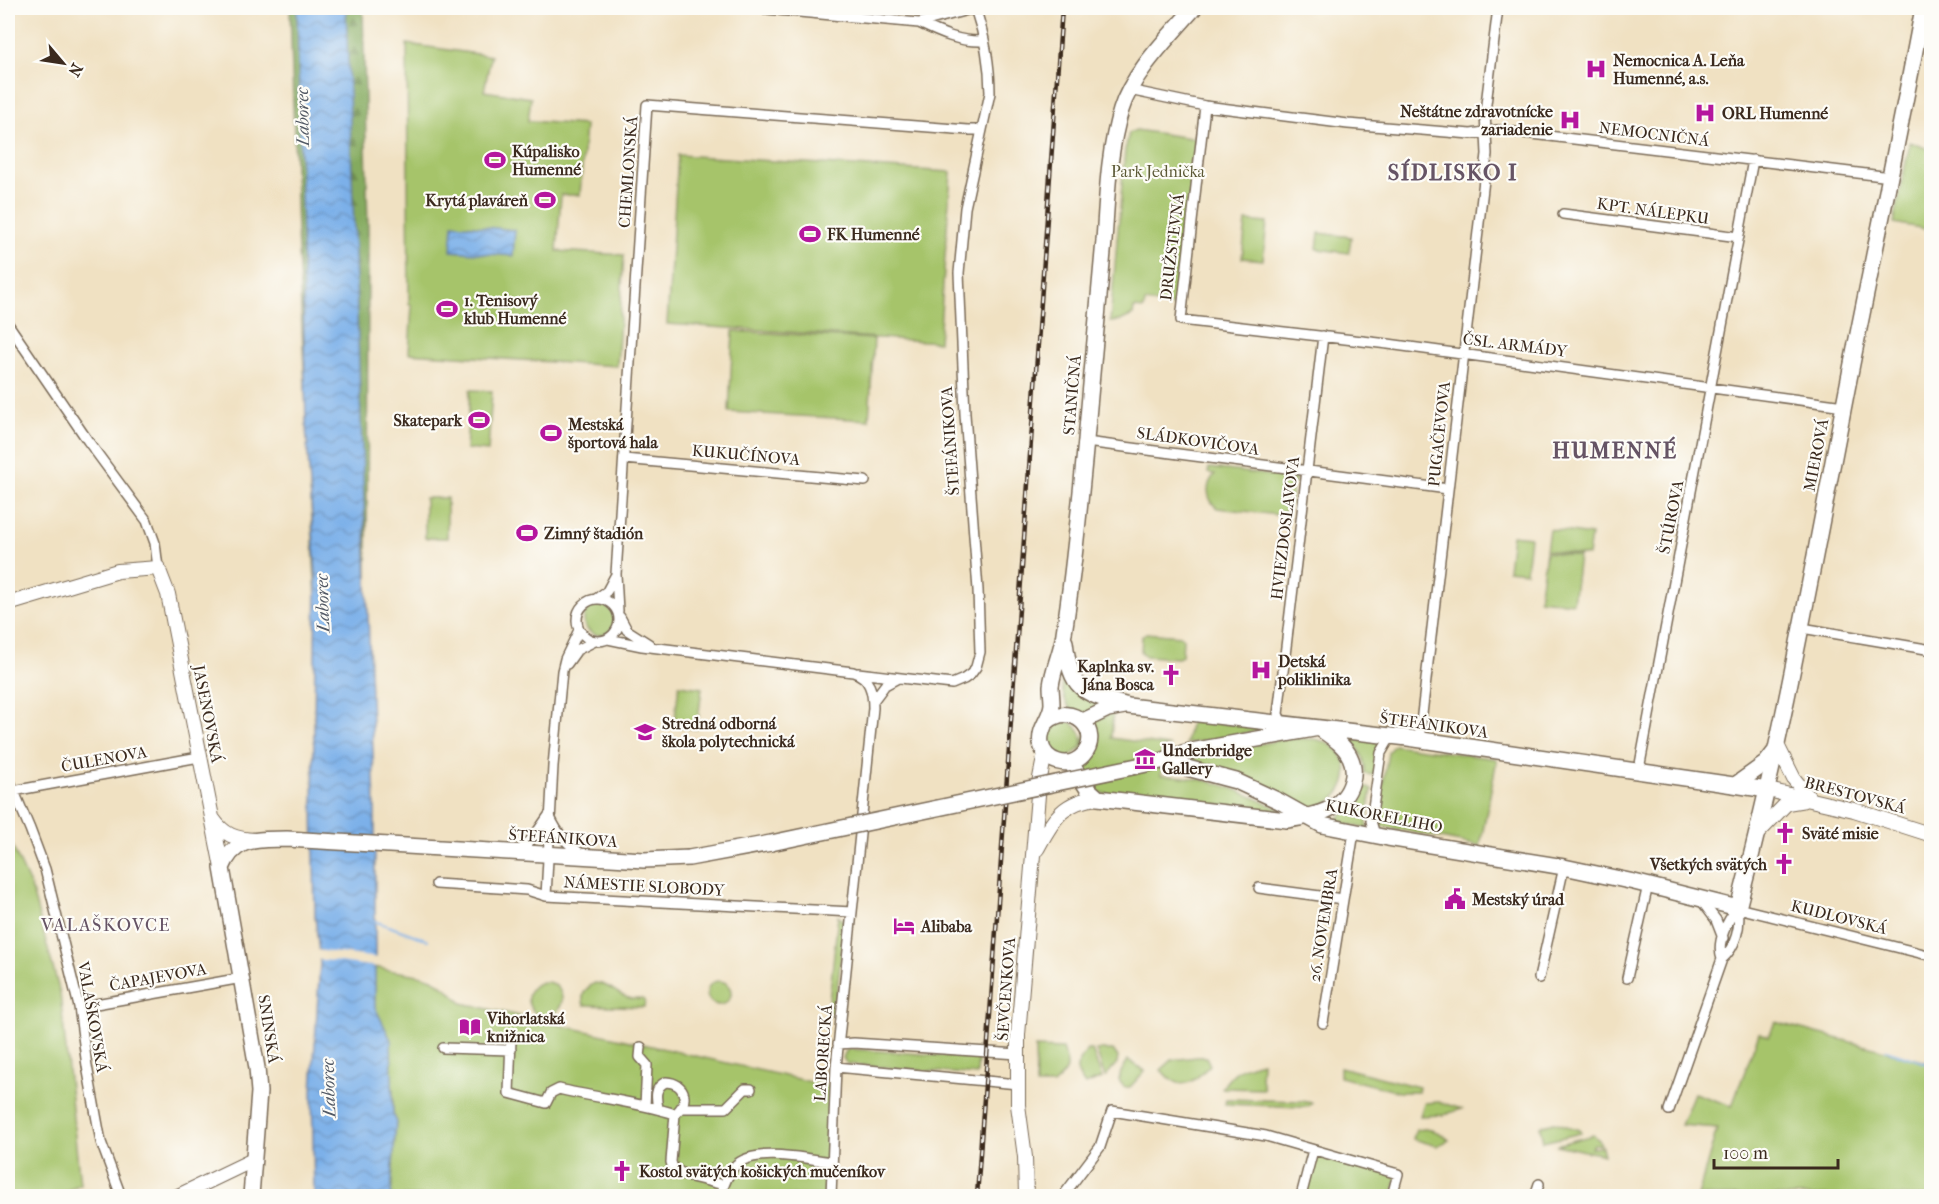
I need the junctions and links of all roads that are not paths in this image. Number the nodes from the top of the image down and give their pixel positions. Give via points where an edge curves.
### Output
1 (754, 8) edge
2 (975, 8) edge
3 (1194, 8) edge
4 (1498, 8) edge
5 (1923, 8) edge
6 (919, 23) junction
7 (983, 41) junction
8 (1130, 90) junction
9 (1205, 106) junction
10 (981, 130) junction
11 (1486, 132) junction
12 (1753, 160) junction
13 (1891, 177) junction
14 (1563, 214) dead end
15 (1739, 237) junction
16 (1181, 320) joint
17 (8, 324) edge
18 (1323, 336) junction
19 (1464, 354) junction
20 (1711, 386) junction
21 (1844, 406) junction
22 (1086, 442) junction
23 (624, 459) junction
24 (1306, 471) junction
25 (865, 481) dead end
26 (1448, 489) junction
27 (158, 568) junction
28 (616, 574) junction
29 (596, 599) junction
30 (8, 604) edge
31 (619, 614) junction
32 (1802, 627) junction
33 (579, 630) junction
34 (1064, 636) junction
35 (608, 639) junction
36 (595, 641) junction
37 (654, 646) junction
38 (1932, 650) edge
39 (1056, 667) junction
40 (562, 671) junction
41 (858, 673) junction
42 (898, 678) junction
43 (873, 701) junction
44 (1128, 706) junction
45 (1066, 714) junction
46 (1083, 721) junction
47 (1047, 722) junction
48 (1282, 723) junction
49 (1319, 728) junction
50 (1396, 737) junction
51 (1419, 740) junction
52 (1778, 747) junction
53 (1045, 753) junction
54 (200, 758) junction
55 (1161, 761) junction
56 (1067, 763) junction
57 (1645, 772) junction
58 (8, 777) edge
59 (1039, 783) junction
60 (1736, 785) junction
61 (1768, 790) junction
62 (13, 791) junction
63 (1098, 798) junction
64 (1810, 799) junction
65 (549, 815) junction
66 (212, 817) junction
67 (1309, 817) junction
68 (1354, 832) junction
69 (1758, 832) junction
70 (1932, 835) edge
71 (1375, 836) junction
72 (260, 840) junction
73 (517, 853) junction
74 (1035, 853) junction
75 (548, 856) junction
76 (587, 858) junction
77 (1564, 867) junction
78 (222, 868) junction
79 (436, 884) dead end
80 (1648, 885) junction
81 (1259, 888) dead end
82 (546, 896) junction
83 (1343, 899) junction
84 (1701, 900) junction
85 (1738, 908) junction
86 (852, 912) junction
87 (1723, 938) junction
88 (1932, 956) edge
89 (1722, 959) junction
90 (242, 978) junction
91 (1539, 978) dead end
92 (1627, 978) dead end
93 (79, 1007) junction
94 (1323, 1023) dead end
95 (511, 1039) dead end
96 (838, 1044) junction
97 (641, 1047) dead end
98 (443, 1048) dead end
99 (511, 1050) junction
100 (1018, 1054) junction
101 (836, 1067) junction
102 (1018, 1084) junction
103 (751, 1089) dead end
104 (645, 1106) junction
105 (658, 1108) junction
106 (1669, 1110) dead end
107 (679, 1111) junction
108 (1313, 1150) junction
109 (253, 1160) junction
110 (832, 1162) junction
111 (1539, 1184) dead end
112 (724, 1185) junction
113 (121, 1197) edge
114 (178, 1197) edge
115 (251, 1197) edge
116 (720, 1197) edge
117 (831, 1197) edge
118 (1026, 1197) edge
119 (1063, 1197) edge
120 (1301, 1197) edge
121 (1392, 1197) edge
122 (1535, 1197) edge

1 - 6 street
2 - 6 street
2 - 7 street, ŠTEFÁNIKOVA
3 - 8 main road via 1160,46
4 - 11 street, PUGAČEVOVA
5 - 13 main road, MIEROVÁ
6 - 7 street via 966,42
7 - 10 street, ŠTEFÁNIKOVA via 990,93
8 - 9 street, NEMOCNIČNÁ
8 - 22 main road, STANIČNÁ via 1118,125 1107,202
9 - 11 street, NEMOCNIČNÁ via 1381,127
9 - 16 street, DRUŽSTEVNÁ
10 - 23 street, CHEMLONSKÁ via 647,105
10 - 42 street, ŠTEFÁNIKOVA via 965,208 959,273 980,652 971,674 952,684
11 - 12 street, NEMOCNIČNÁ via 1498,130
11 - 19 street, PUGAČEVOVA via 1487,154
12 - 13 street, NEMOCNIČNÁ
12 - 15 street, ŠTÚROVA
13 - 21 main road, MIEROVÁ
14 - 15 street, KPT. NÁLEPKU
15 - 20 street, ŠTÚROVA
16 - 18 street, ČSL. ARMÁDY
17 - 27 street, JASENOVSKÁ via 147,520
18 - 19 street, ČSL. ARMÁDY
18 - 24 street, HVIEZDOSLAVOVA
19 - 20 street, ČSL. ARMÁDY
19 - 26 street, PUGAČEVOVA
20 - 21 street, ČSL. ARMÁDY
20 - 57 street, ŠTÚROVA via 1640,764
21 - 32 main road, MIEROVÁ
22 - 24 street, SLÁDKOVIČOVA
22 - 34 main road, STANIČNÁ
23 - 25 street, KUKUČÍNOVA
23 - 28 street, CHEMLONSKÁ
24 - 26 street, SLÁDKOVIČOVA
24 - 48 street, HVIEZDOSLAVOVA via 1278,714
26 - 51 street, PUGAČEVOVA
27 - 30 street via 118,571
27 - 54 street, JASENOVSKÁ via 168,594
28 - 29 street via 607,591
28 - 31 street, CHEMLONSKÁ
29 - 31 street via 609,602
29 - 33 street via 580,610
31 - 35 street via 618,630
31 - 37 street, ŠTEFÁNIKOVA via 627,630
32 - 38 street
32 - 52 main road, MIEROVÁ
33 - 36 street
33 - 40 street, ŠTEFÁNIKOVA
34 - 39 main road, STANIČNÁ
34 - 44 main road via 1068,664 1079,686 1093,696
35 - 36 street
35 - 37 street, ŠTEFÁNIKOVA
36 - 40 street via 577,650
37 - 41 street, ŠTEFÁNIKOVA
39 - 45 main road
39 - 47 main road, STANIČNÁ
40 - 65 street, ŠTEFÁNIKOVA
41 - 42 street, ŠTEFÁNIKOVA
41 - 43 street via 869,684
42 - 43 street via 885,685
43 - 86 street
44 - 46 main road via 1108,709
44 - 48 main road, ŠTEFÁNIKOVA
45 - 46 main road
45 - 47 main road
46 - 56 main road via 1089,745 1081,757
47 - 53 main road via 1041,735
48 - 49 main road, ŠTEFÁNIKOVA
49 - 50 main road, ŠTEFÁNIKOVA
49 - 55 main road, ŠTEFÁNIKOVA via 1186,752
49 - 67 main road via 1337,741 1350,758 1353,776 1339,802 1330,810
50 - 51 main road, ŠTEFÁNIKOVA
50 - 71 street via 1388,741 1381,753 1371,821
51 - 57 main road, ŠTEFÁNIKOVA
52 - 60 main road via 1766,764
52 - 61 main road, MIEROVÁ
52 - 64 street via 1794,779
53 - 56 main road via 1052,760
53 - 59 street, ŠEVČENKOVA
54 - 62 street, ČULENOVA
54 - 66 street, JASENOVSKÁ
55 - 67 main road via 1236,781
55 - 76 main road, ŠTEFÁNIKOVA, bridge via 771,843 667,860
56 - 59 street via 1053,768
56 - 63 main road
57 - 60 main road, ŠTEFÁNIKOVA
58 - 62 street, VALAŠKOVSKÁ
59 - 74 street, ŠEVČENKOVA
60 - 61 main road, ŠTEFÁNIKOVA
61 - 64 street, BRESTOVSKÁ
61 - 69 main road, MIEROVÁ
62 - 93 street, VALAŠKOVSKÁ via 45,869
63 - 67 main road, KUKORELLIHO via 1287,820
63 - 74 street via 1081,799 1067,807 1054,819
64 - 69 street via 1787,804
64 - 70 street, BRESTOVSKÁ
65 - 73 street via 534,838
65 - 75 street, ŠTEFÁNIKOVA
65 - 76 street via 562,839
66 - 72 street via 229,836
66 - 78 street, JASENOVSKÁ
67 - 68 main road, KUKORELLIHO via 1323,825
68 - 71 main road, KUKORELLIHO
68 - 83 street, 26. NOVEMBRA
69 - 85 main road, MIEROVÁ
71 - 77 main road, KUKORELLIHO
72 - 73 main road, ŠTEFÁNIKOVA
72 - 78 main road, ŠTEFÁNIKOVA via 233,848
73 - 75 main road, ŠTEFÁNIKOVA
74 - 100 street, ŠEVČENKOVA
75 - 76 main road, ŠTEFÁNIKOVA
75 - 82 street, ŠTEFÁNIKOVA
77 - 80 main road, KUKORELLIHO
77 - 91 street
78 - 90 main road, SNINSKÁ
79 - 82 street, NÁMESTIE SLOBODY via 527,890
80 - 84 main road, KUKORELLIHO
80 - 92 street
81 - 83 street
82 - 86 street, NÁMESTIE SLOBODY
83 - 94 street, 26. NOVEMBRA
84 - 85 main road, KUKORELLIHO
84 - 87 street
85 - 87 street via 1729,918
85 - 88 street, KUDLOVSKÁ
85 - 89 street via 1740,922 1730,952
86 - 96 street, LABORECKÁ
87 - 89 street via 1719,950
89 - 106 street
90 - 93 street, ČAPAJEVOVA
90 - 109 main road, SNINSKÁ via 259,1092
93 - 113 street, VALAŠKOVSKÁ via 101,1142
95 - 99 street
96 - 100 street
96 - 101 street, LABORECKÁ
97 - 104 street via 640,1057 647,1065
98 - 99 street
99 - 104 street via 509,1093 546,1103 551,1093 559,1089
100 - 102 street, ŠEVČENKOVA
101 - 102 street
101 - 110 street, LABORECKÁ
102 - 118 street, ŠEVČENKOVA
103 - 107 street via 745,1089 726,1108
104 - 105 street
105 - 107 street
105 - 107 street via 656,1094 662,1084 674,1082 685,1096
107 - 112 street via 673,1168 687,1176
108 - 119 street via 1266,1136 1112,1111 1100,1147
108 - 120 street
108 - 121 street via 1398,1174
109 - 114 street
109 - 115 main road, SNINSKÁ
110 - 112 street via 759,1155 745,1158 733,1167
110 - 117 street, LABORECKÁ
111 - 122 street
112 - 116 street

